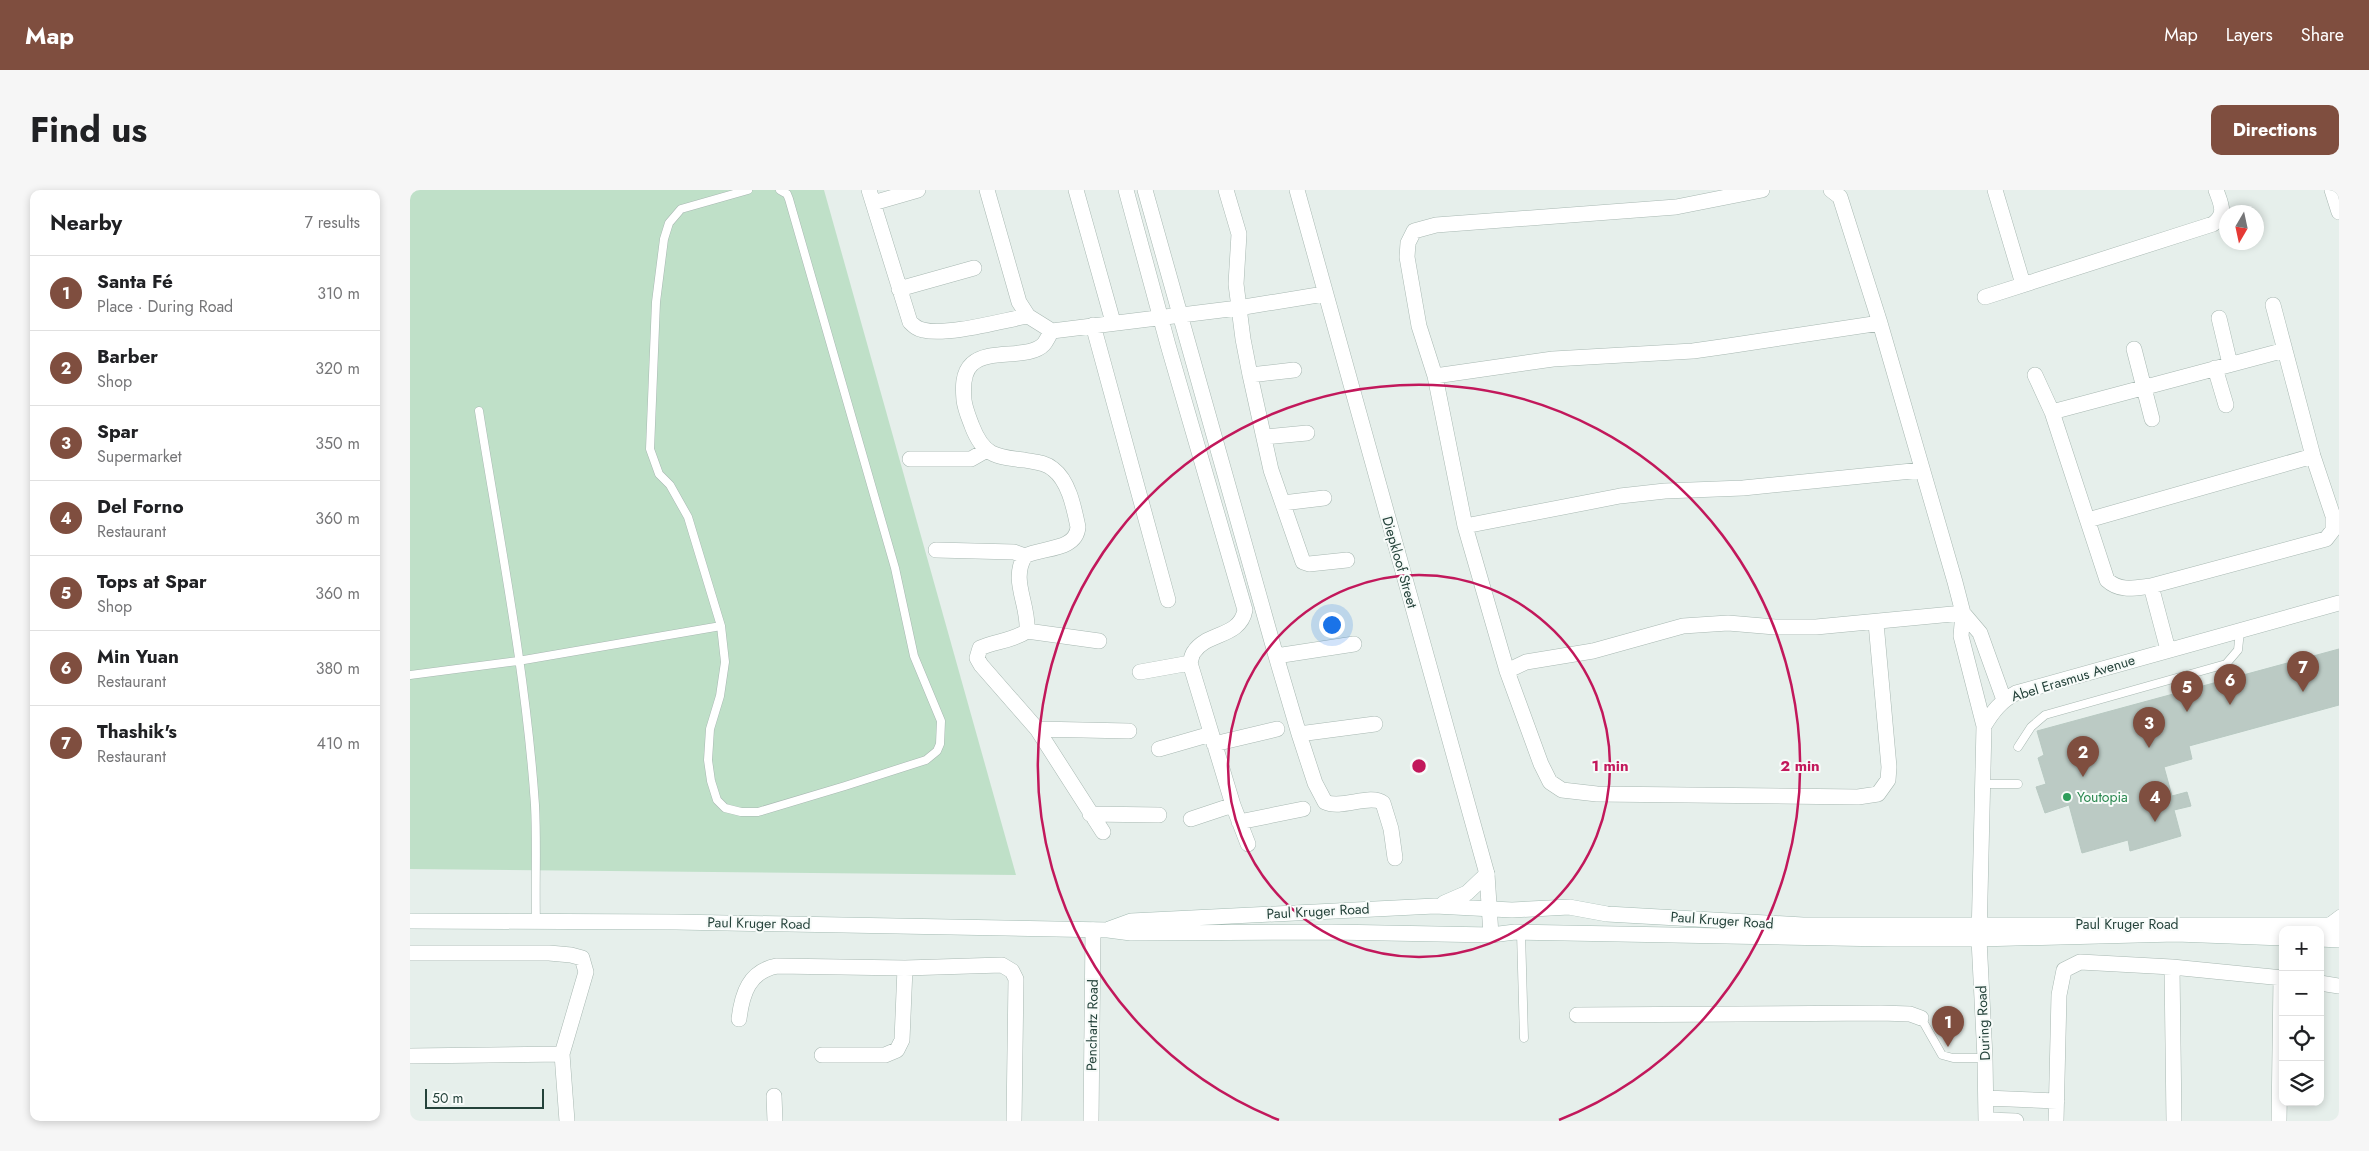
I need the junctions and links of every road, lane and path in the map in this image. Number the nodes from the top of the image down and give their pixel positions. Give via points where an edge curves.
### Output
1 (748, 190) edge
2 (780, 190) edge
3 (918, 190) edge
4 (987, 190) edge
5 (1076, 190) edge
6 (1126, 190) edge
7 (1145, 190) edge
8 (1226, 190) edge
9 (1297, 190) edge
10 (1762, 190) edge
11 (1831, 190) edge
12 (1995, 190) edge
13 (2216, 190) edge
14 (2332, 190) edge
15 (871, 197) edge
16 (2339, 212) edge
17 (974, 268) dead end
18 (2023, 284) junction
19 (899, 289) junction
20 (1324, 294) junction
21 (1985, 297) dead end
22 (2273, 305) dead end
23 (1238, 308) junction
24 (1180, 314) junction
25 (1028, 316) junction
26 (1160, 318) junction
27 (2219, 318) dead end
28 (1114, 322) junction
29 (1880, 323) junction
30 (1093, 325) junction
31 (1052, 331) junction
32 (2134, 349) dead end
33 (2285, 350) junction
34 (2222, 366) junction
35 (1294, 370) dead end
36 (1250, 375) junction
37 (2035, 375) dead end
38 (1435, 376) junction
39 (2144, 386) junction
40 (2226, 405) dead end
41 (479, 411) dead end
42 (2052, 412) junction
43 (2152, 418) dead end
44 (1307, 433) dead end
45 (1264, 437) junction
46 (985, 451) junction
47 (2313, 456) junction
48 (910, 459) dead end
49 (1922, 470) junction
50 (1324, 498) dead end
51 (1283, 503) junction
52 (2088, 520) junction
53 (1465, 526) junction
54 (936, 550) dead end
55 (1025, 556) junction
56 (1347, 560) dead end
57 (2151, 586) junction
58 (1168, 600) dead end
59 (2339, 603) edge
60 (1963, 613) junction
61 (1876, 622) junction
62 (721, 626) junction
63 (2240, 630) junction
64 (1027, 631) junction
65 (1099, 642) dead end
66 (1354, 644) dead end
67 (2168, 650) junction
68 (1276, 656) junction
69 (518, 661) junction
70 (1190, 663) junction
71 (1507, 670) junction
72 (1140, 672) dead end
73 (410, 674) edge
74 (2004, 700) junction
75 (1375, 724) dead end
76 (1984, 726) junction
77 (1037, 729) junction
78 (1277, 729) dead end
79 (1129, 731) dead end
80 (1298, 734) junction
81 (1213, 739) junction
82 (2018, 747) dead end
83 (1159, 749) dead end
84 (1983, 784) junction
85 (2018, 784) dead end
86 (1233, 805) junction
87 (1303, 809) dead end
88 (1090, 814) junction
89 (1158, 815) dead end
90 (1191, 819) dead end
91 (1240, 822) junction
92 (1103, 832) dead end
93 (1248, 844) dead end
94 (1395, 858) dead end
95 (1487, 874) junction
96 (1435, 906) junction
97 (1490, 907) junction
98 (2339, 914) edge
99 (410, 921) edge
100 (536, 923) junction
101 (2339, 925) edge
102 (1100, 930) junction
103 (2324, 930) edge
104 (2279, 931) edge
105 (2324, 931) edge
106 (1521, 933) junction
107 (1979, 933) junction
108 (2324, 933) edge
109 (1491, 935) junction
110 (2279, 938) edge
111 (2339, 940) edge
112 (410, 953) edge
113 (2172, 967) junction
114 (905, 968) junction
115 (2279, 978) edge
116 (2324, 984) edge
117 (2339, 986) edge
118 (1577, 1015) dead end
119 (2281, 1016) edge
120 (1921, 1018) joint
121 (739, 1019) dead end
122 (1524, 1038) dead end
123 (562, 1054) junction
124 (822, 1055) dead end
125 (410, 1056) edge
126 (1985, 1058) junction
127 (774, 1096) dead end
128 (1986, 1098) junction
129 (2057, 1101) junction
130 (567, 1121) edge
131 (775, 1121) edge
132 (1014, 1121) edge
133 (1091, 1121) edge
134 (1986, 1121) edge
135 (2016, 1121) edge
136 (2056, 1121) edge
137 (2174, 1121) edge
138 (2279, 1121) edge

1 - 62 lane via 676,213 664,238 656,302 650,449 659,474 670,485 688,517
2 - 62 lane via 789,199 896,568 914,656 941,722 937,751 926,760 758,812 726,808 717,800 708,760 710,729 720,696 724,662
3 - 15 street
4 - 25 street via 1019,302
5 - 28 street
6 - 26 street
7 - 24 street
8 - 23 street via 1239,234
9 - 20 street, Diepkloof Street
10 - 38 street via 1676,207 1436,225 1414,231 1408,243 1407,257 1419,326
11 - 29 street via 1840,197
12 - 18 street
13 - 18 street via 2223,212 2213,224
14 - 16 street
15 - 19 street
17 - 19 street
18 - 21 street
19 - 25 street via 910,322 924,331 943,331
20 - 23 street
20 - 95 street, Diepkloof Street
22 - 33 street
23 - 24 street
23 - 36 street
24 - 26 street
24 - 68 street
25 - 31 street
26 - 28 street
26 - 70 street via 1245,610 1244,619 1238,626 1200,646 1194,651
27 - 34 street
28 - 30 street
29 - 38 street via 1702,350 1553,359
29 - 49 street
30 - 31 street
30 - 58 street
31 - 46 street via 1037,349 983,358 971,364 963,388 965,404
32 - 39 street
33 - 34 street
33 - 47 street
34 - 39 street
34 - 40 street
35 - 36 street
36 - 45 street
37 - 42 street
38 - 53 street
39 - 42 street
39 - 43 street
41 - 69 lane
42 - 52 street
44 - 45 street
45 - 51 street
46 - 48 street via 971,459
46 - 55 street via 996,456 1040,462 1062,477 1078,533 1066,545
47 - 52 street
47 - 57 street via 2333,516 2332,530 2326,539
49 - 53 street via 1743,488 1629,495
49 - 60 street
50 - 51 street
51 - 56 street via 1303,562
52 - 57 street via 2108,580 2115,587 2125,589
53 - 71 street
54 - 55 street via 1014,552
55 - 64 street via 1019,565 1018,578 1026,610
57 - 67 street
59 - 63 street, Abel Erasmus Avenue
60 - 61 street
60 - 74 street via 1980,633
60 - 76 street via 1961,636
61 - 71 street via 1816,627 1728,623 1682,626 1592,651 1526,662
61 - 71 street via 1889,767 1884,788 1870,796 1597,794 1562,790 1550,782 1541,764
62 - 69 lane
63 - 67 street, Abel Erasmus Avenue
63 - 82 lane via 2238,650 2226,664 2044,715 2031,727
64 - 65 street
64 - 77 street via 1013,639 980,648 977,658
66 - 68 street
67 - 74 street, Abel Erasmus Avenue via 2016,693
68 - 80 street
69 - 73 lane
69 - 100 lane via 535,807
70 - 72 street
70 - 81 street
74 - 76 street, Abel Erasmus Avenue
75 - 80 street
76 - 84 street
77 - 79 street
77 - 88 street
78 - 81 street
80 - 94 street via 1314,783 1325,802 1338,805 1373,800 1382,803 1391,830
81 - 83 street
81 - 86 street
84 - 85 lane
84 - 107 street
86 - 90 street
86 - 91 street
87 - 91 street
88 - 89 street
88 - 92 street
91 - 93 street
95 - 96 street via 1468,893
95 - 97 street, Diepkloof Street
96 - 97 street, Paul Kruger Road
96 - 102 street, Paul Kruger Road via 1131,921
97 - 107 street, Paul Kruger Road via 1512,910 1569,907 1607,914
97 - 109 street, Diepkloof Street
98 - 103 lane
99 - 100 street, Paul Kruger Road
100 - 102 street, Paul Kruger Road via 676,922
101 - 105 street, Paul Kruger Road
102 - 109 street, Paul Kruger Road via 1131,934
102 - 133 street, Penchartz Road
104 - 107 street, Paul Kruger Road via 2051,924
106 - 107 street, Paul Kruger Road
106 - 109 street, Paul Kruger Road
106 - 122 lane
107 - 110 street, Paul Kruger Road
107 - 126 street, During Road
108 - 111 street, Paul Kruger Road
112 - 123 street via 549,953 582,958 586,972
113 - 115 street
113 - 129 street via 2080,962 2064,970 2059,995
113 - 137 street
114 - 121 street via 766,968 746,986
114 - 124 street via 902,1040 897,1050 885,1056
114 - 132 street via 1002,965 1015,974
116 - 117 street
118 - 120 street via 1910,1014
119 - 138 street
120 - 126 lane via 1942,1055
123 - 125 street
123 - 130 street
126 - 128 street, During Road
127 - 131 street
128 - 129 street
128 - 134 street, During Road
129 - 136 street
134 - 135 street

